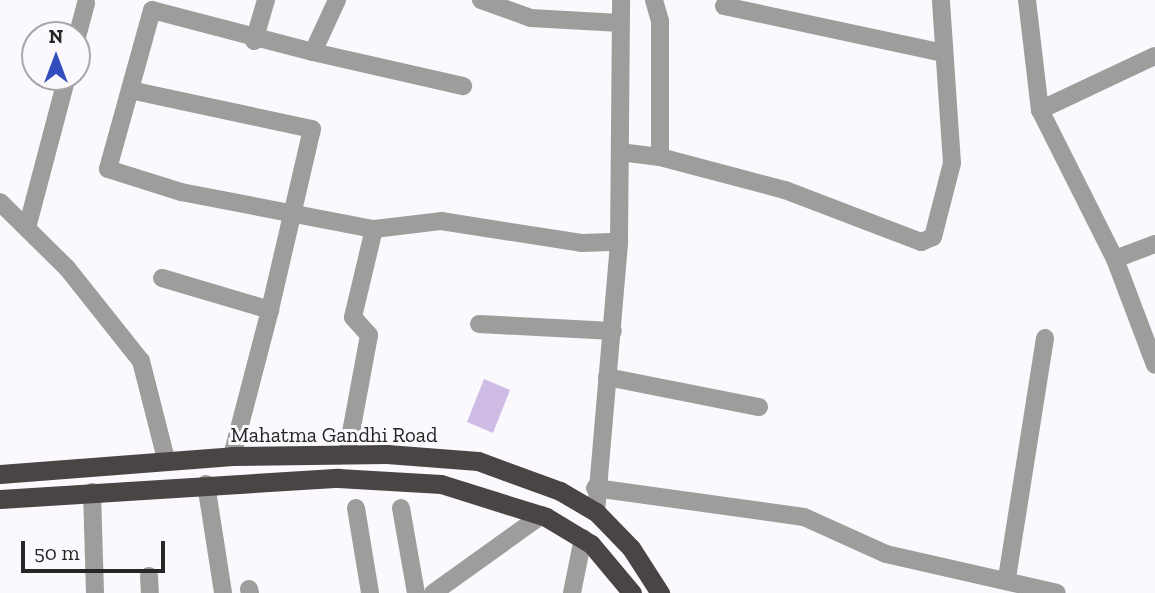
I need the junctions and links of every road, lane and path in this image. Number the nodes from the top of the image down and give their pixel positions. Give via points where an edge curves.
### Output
1 (265, 0) edge
2 (337, 0) edge
3 (481, 0) edge
4 (621, 0) edge
5 (654, 0) edge
6 (940, 0) edge
7 (1027, 0) edge
8 (86, 3) dead end
9 (724, 6) dead end
10 (81, 21) edge
11 (620, 23) junction
12 (254, 41) junction
13 (313, 52) junction
14 (944, 53) junction
15 (1155, 56) edge
16 (463, 86) dead end
17 (130, 89) junction
18 (62, 91) edge
19 (1040, 110) junction
20 (620, 152) junction
21 (660, 157) junction
22 (0, 202) edge
23 (294, 211) junction
24 (27, 228) junction
25 (374, 229) junction
26 (619, 242) junction
27 (1155, 244) edge
28 (1115, 259) junction
29 (162, 278) dead end
30 (270, 310) junction
31 (479, 324) dead end
32 (613, 331) junction
33 (1045, 338) dead end
34 (1155, 365) edge
35 (607, 377) junction
36 (759, 407) dead end
37 (348, 454) junction
38 (232, 456) junction
39 (166, 459) junction
40 (0, 474) edge
41 (206, 484) junction
42 (595, 488) junction
43 (92, 492) junction
44 (0, 499) edge
45 (356, 509) dead end
46 (401, 509) dead end
47 (596, 512) junction
48 (542, 515) junction
49 (583, 538) junction
50 (1007, 578) junction
51 (95, 593) edge
52 (223, 593) edge
53 (370, 593) edge
54 (416, 593) edge
55 (433, 593) edge
56 (572, 593) edge
57 (632, 593) edge
58 (660, 593) edge
59 (1056, 593) edge

1 - 12 street
2 - 13 street
3 - 11 street via 531,18
4 - 11 street
5 - 21 street via 660,21
6 - 14 street
7 - 19 street
8 - 10 street
9 - 14 street
11 - 20 street
12 - 13 street
12 - 17 street via 156,8
13 - 16 street
14 - 21 street via 952,163 927,242 785,190
15 - 19 street
17 - 23 street via 308,125 313,141
17 - 23 street via 111,172 181,192
18 - 24 street
19 - 28 street
20 - 21 street
20 - 26 street
22 - 24 street
23 - 25 street
23 - 30 street
24 - 39 street via 68,268 141,361
25 - 26 street via 441,221 582,243
25 - 37 street via 354,317 369,335
26 - 32 street
27 - 28 street
28 - 34 street
29 - 30 street
30 - 38 street
31 - 32 street
32 - 35 street
33 - 50 street
35 - 36 street
35 - 42 street
37 - 38 highway, Mahatma Gandhi Road
37 - 47 highway, Mahatma Gandhi Road via 478,461 560,491
38 - 39 highway, Mahatma Gandhi Road
39 - 40 highway, Mahatma Gandhi Road
41 - 43 highway, Mahatma Gandhi Road
41 - 48 highway, Mahatma Gandhi Road via 338,478 441,484
41 - 52 street
42 - 47 street
42 - 50 street via 804,517 886,554
43 - 44 highway, Mahatma Gandhi Road
43 - 51 street
45 - 53 street
46 - 54 street
47 - 58 highway, Mahatma Gandhi Road via 632,548
48 - 49 highway, Mahatma Gandhi Road
48 - 55 street
49 - 56 street
49 - 57 highway, Mahatma Gandhi Road
50 - 59 street

